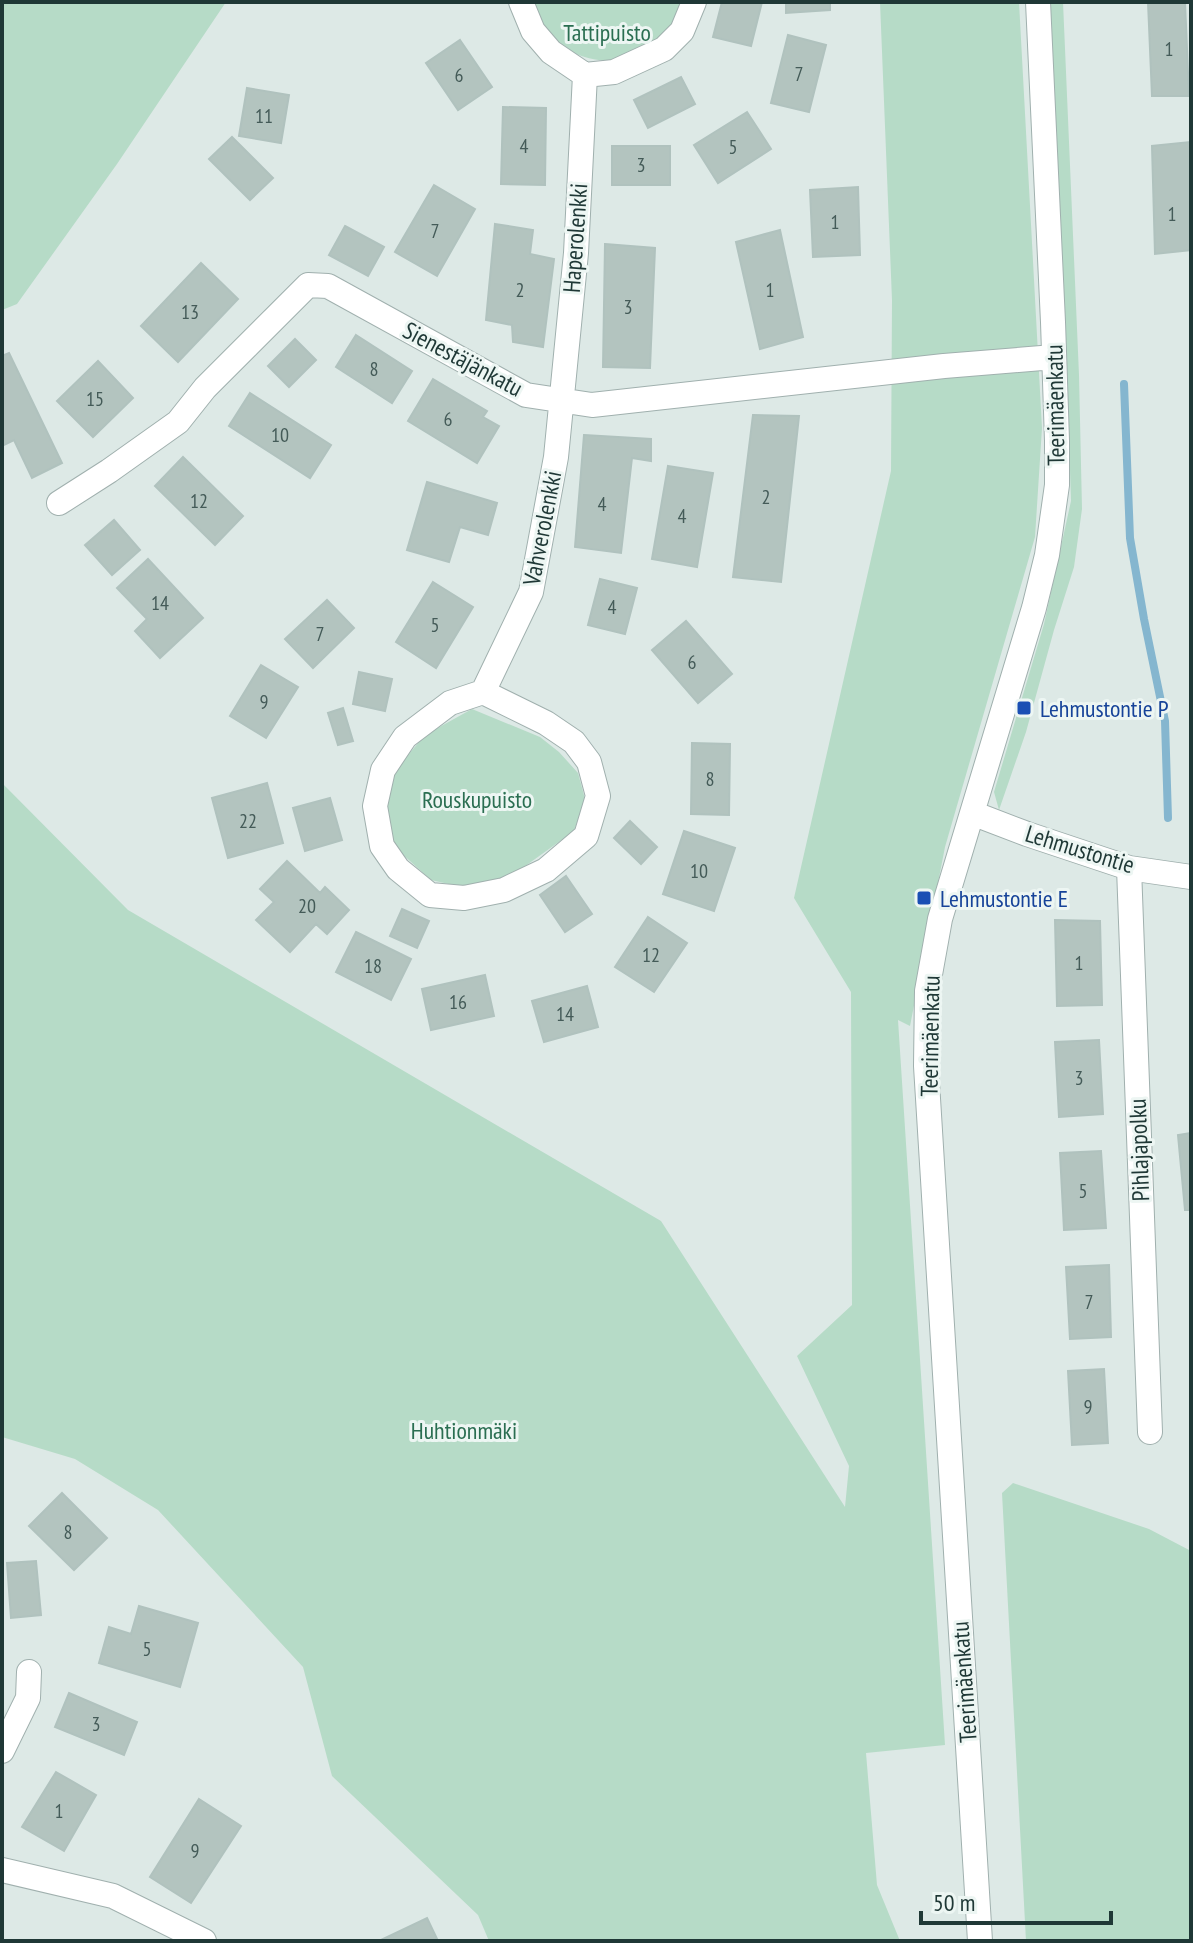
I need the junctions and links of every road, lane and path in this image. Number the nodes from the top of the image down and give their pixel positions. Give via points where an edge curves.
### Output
1 (521, 2) edge
2 (694, 2) edge
3 (1038, 2) edge
4 (585, 75) junction
5 (1054, 357) junction
6 (560, 401) junction
7 (59, 503) dead end
8 (483, 692) junction
9 (972, 813) junction
10 (1129, 868) junction
11 (1191, 877) edge
12 (1150, 1432) dead end
13 (29, 1672) dead end
14 (2, 1751) edge
15 (2, 1870) edge
16 (204, 1941) edge
17 (980, 1941) edge

1 - 4 street via 533,31 551,52
2 - 4 street via 682,31 664,49 614,72
3 - 5 street, Teerimäenkatu
4 - 6 street, Haperolenkki via 576,253
5 - 6 street, Sienestäjänkatu via 592,405
5 - 9 street, Teerimäenkatu via 1057,485 1047,555
6 - 7 street, Sienestäjänkatu via 526,395 328,286 308,285 178,422
6 - 8 street, Vahverolenkki via 556,457 531,592
8 - 8 street via 450,703 405,737 383,770 375,806 382,846 398,869 430,895 464,898 504,890 546,870 586,836 598,796 589,762 574,742
9 - 10 street, Lehmustontie
9 - 17 street, Teerimäenkatu via 940,919 927,991 926,1066
10 - 11 street, Lehmustontie
10 - 12 street, Pihlajapolku
13 - 14 street via 28,1698
15 - 16 street via 113,1896

